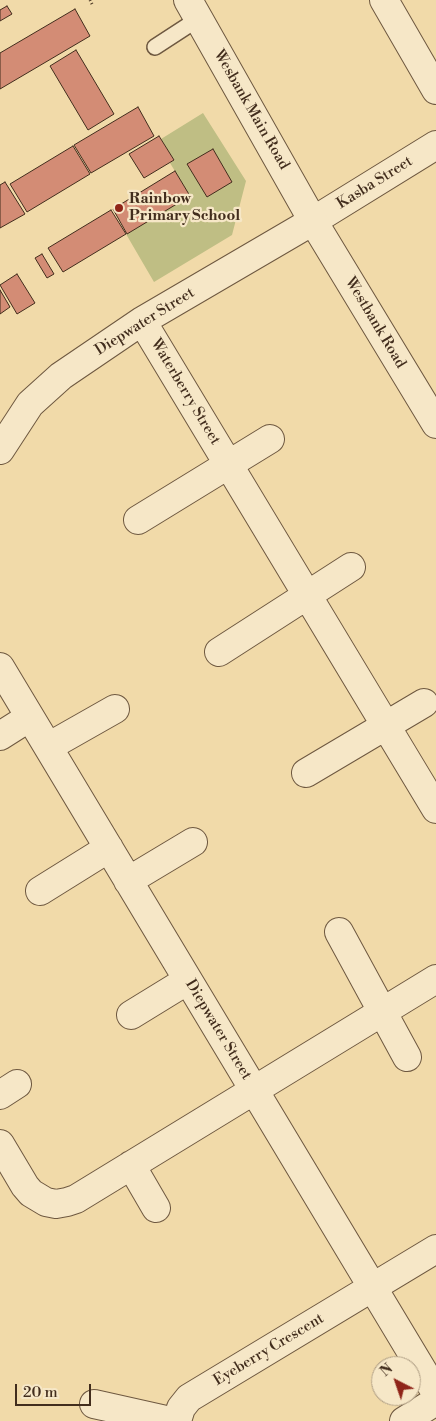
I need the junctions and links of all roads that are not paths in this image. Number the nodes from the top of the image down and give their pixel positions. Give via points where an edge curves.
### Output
1 (384, 0) edge
2 (193, 9) edge
3 (154, 47) dead end
4 (436, 90) edge
5 (436, 144) edge
6 (313, 221) junction
7 (142, 320) junction
8 (436, 424) edge
9 (270, 439) dead end
10 (0, 450) edge
11 (228, 463) junction
12 (138, 520) dead end
13 (351, 567) dead end
14 (307, 595) junction
15 (219, 652) dead end
16 (0, 666) edge
17 (424, 703) dead end
18 (115, 709) dead end
19 (30, 717) junction
20 (386, 725) junction
21 (0, 736) edge
22 (48, 747) junction
23 (306, 773) dead end
24 (436, 809) edge
25 (193, 842) dead end
26 (109, 848) junction
27 (128, 880) junction
28 (40, 891) dead end
29 (339, 932) dead end
30 (436, 979) edge
31 (188, 980) junction
32 (382, 1012) junction
33 (131, 1015) dead end
34 (407, 1057) dead end
35 (254, 1090) junction
36 (0, 1144) edge
37 (131, 1165) junction
38 (156, 1208) dead end
39 (436, 1249) edge
40 (372, 1287) junction
41 (436, 1393) edge
42 (436, 1401) edge
43 (94, 1404) dead end
44 (170, 1421) edge
45 (177, 1421) edge
46 (404, 1421) edge

1 - 4 street
2 - 3 lane
2 - 6 street, Wesbank Main Road
5 - 6 street, Kasba Street
6 - 7 street, Diepwater Street
6 - 8 street, Westbank Road
7 - 10 street, Diepwater Street via 47,387 30,404
7 - 11 street, Waterberry Street
9 - 11 street
11 - 12 street
11 - 14 street, Waterberry Street
13 - 14 street
14 - 15 street
14 - 20 street, Waterberry Street
16 - 19 street, Diepwater Street
17 - 20 street
18 - 22 street
19 - 21 street
19 - 22 street, Diepwater Street
20 - 23 street
20 - 24 street, Waterberry Street
22 - 26 street, Diepwater Street
25 - 27 street
26 - 27 street, Diepwater Street
26 - 28 street
27 - 31 street, Diepwater Street
29 - 32 street
30 - 32 street
31 - 33 street
31 - 35 street, Diepwater Street
32 - 34 street
32 - 35 street
35 - 37 street
35 - 40 street, Diepwater Street
36 - 37 street via 31,1193 56,1204 76,1199
37 - 38 street
39 - 40 street, Eyeberry Crescent
40 - 41 street, Diepwater Street
40 - 45 street, Eyeberry Crescent via 189,1398
42 - 46 street
43 - 44 street

